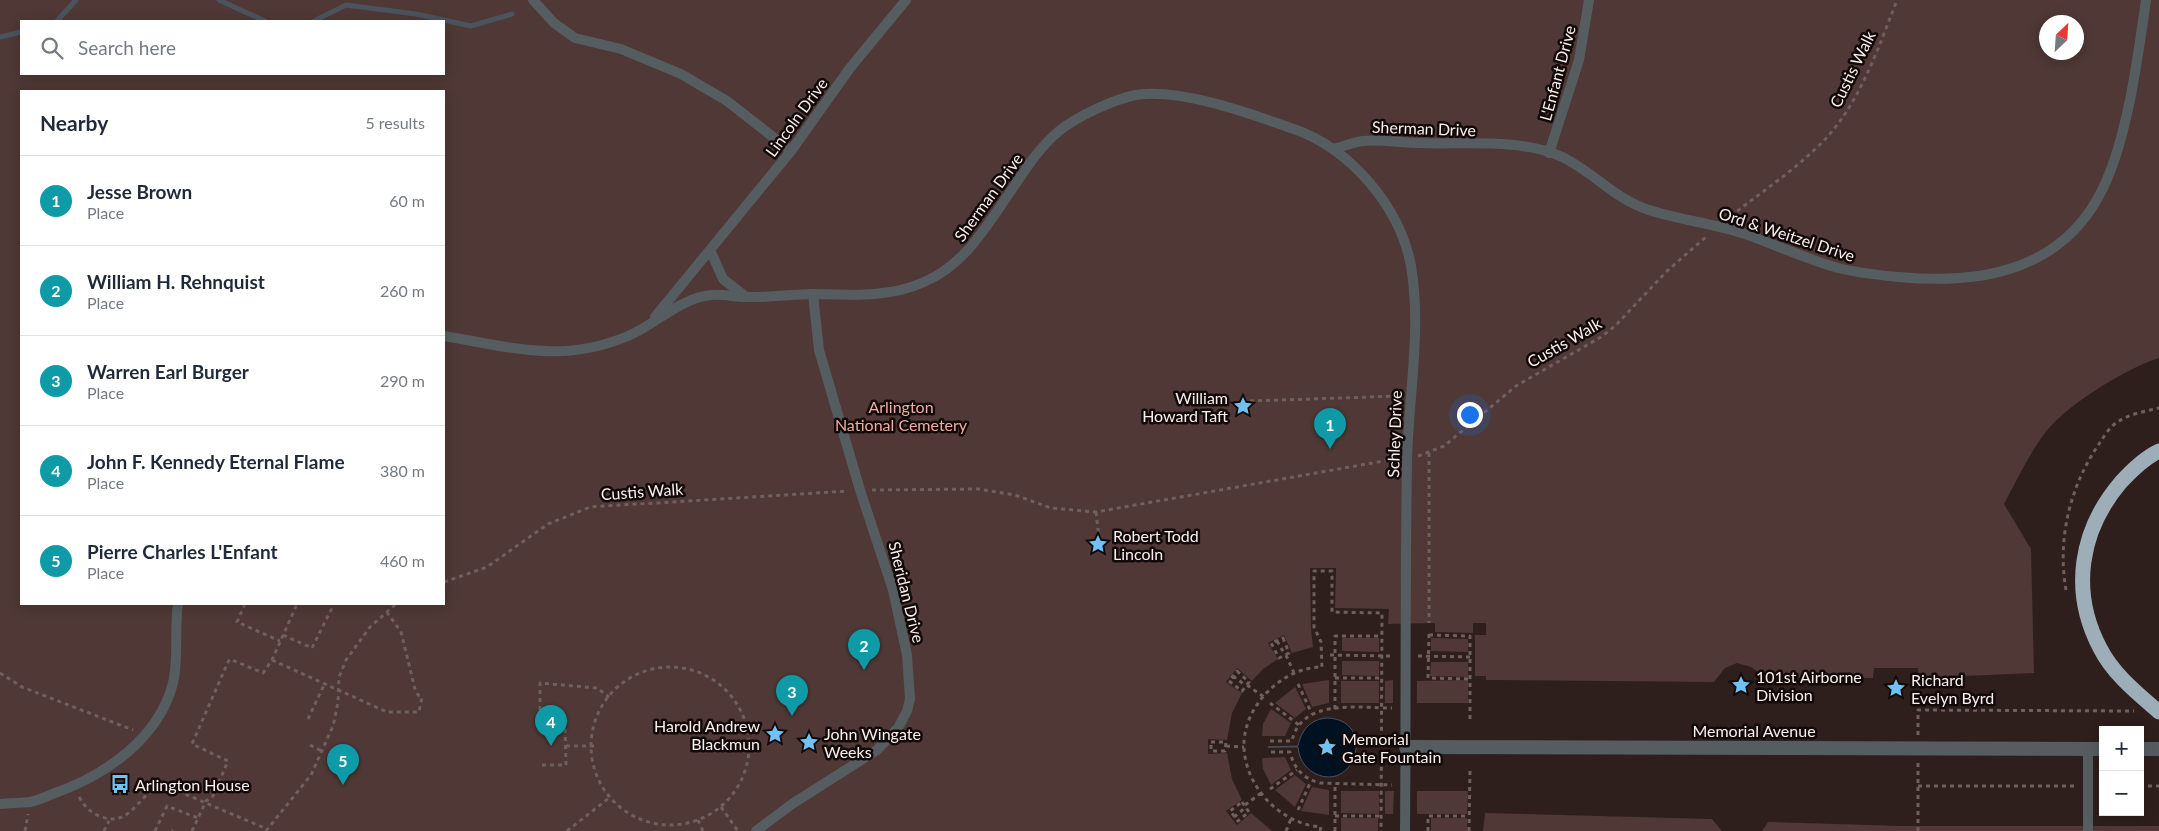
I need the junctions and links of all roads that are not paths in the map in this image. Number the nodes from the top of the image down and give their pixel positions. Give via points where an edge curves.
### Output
1 (534, 0) edge
2 (906, 0) edge
3 (1589, 0) edge
4 (2146, 0) edge
5 (1333, 150) junction
6 (791, 151) junction
7 (1550, 153) junction
8 (711, 252) junction
9 (812, 294) junction
10 (746, 297) junction
11 (651, 322) junction
12 (445, 336) edge
13 (2159, 451) edge
14 (178, 605) edge
15 (2159, 712) edge
16 (1406, 747) junction
17 (2088, 749) junction
18 (2099, 749) edge
19 (2144, 749) edge
20 (2159, 749) edge
21 (0, 804) edge
22 (756, 831) edge
23 (1405, 831) edge
24 (2088, 831) edge

1 - 6 lane via 554,23 575,38 621,49 681,74 727,101
2 - 6 lane, Lincoln Drive via 850,68
3 - 7 lane, L'Enfant Drive via 1579,60
4 - 7 lane, Ord & Weitzel Drive via 2124,122 2105,185 2083,220 2066,239 2041,256 2007,271 1966,278 1923,279 1860,273 1836,267 1737,232 1644,208 1625,200 1562,157
5 - 7 lane, Sherman Drive via 1362,141 1513,145
5 - 9 lane, Sherman Drive via 1299,130 1218,105 1174,94 1134,95 1078,119 1059,131 1034,158 981,236 955,265 922,284 881,294
5 - 16 lane, Schley Drive via 1372,185 1395,221 1411,264 1414,330 1407,458
6 - 8 lane, Lincoln Drive
8 - 10 lane via 723,279
8 - 11 lane, Lincoln Drive
9 - 10 lane, Sherman Drive
9 - 22 lane, Sheridan Drive via 819,350 902,626 910,678 908,709 898,728 876,750
10 - 11 lane, Sherman Drive via 710,294
11 - 12 lane, Sherman Drive via 634,334 605,345 551,353
13 - 15 highway via 2128,474 2108,497 2089,535 2082,575 2086,605 2100,648 2113,669
14 - 21 lane via 173,685 156,721 145,735 122,758 88,780 32,801
16 - 17 street, Memorial Avenue
16 - 23 lane, Schley Drive
17 - 18 street, Memorial Avenue
17 - 24 lane
19 - 20 street

